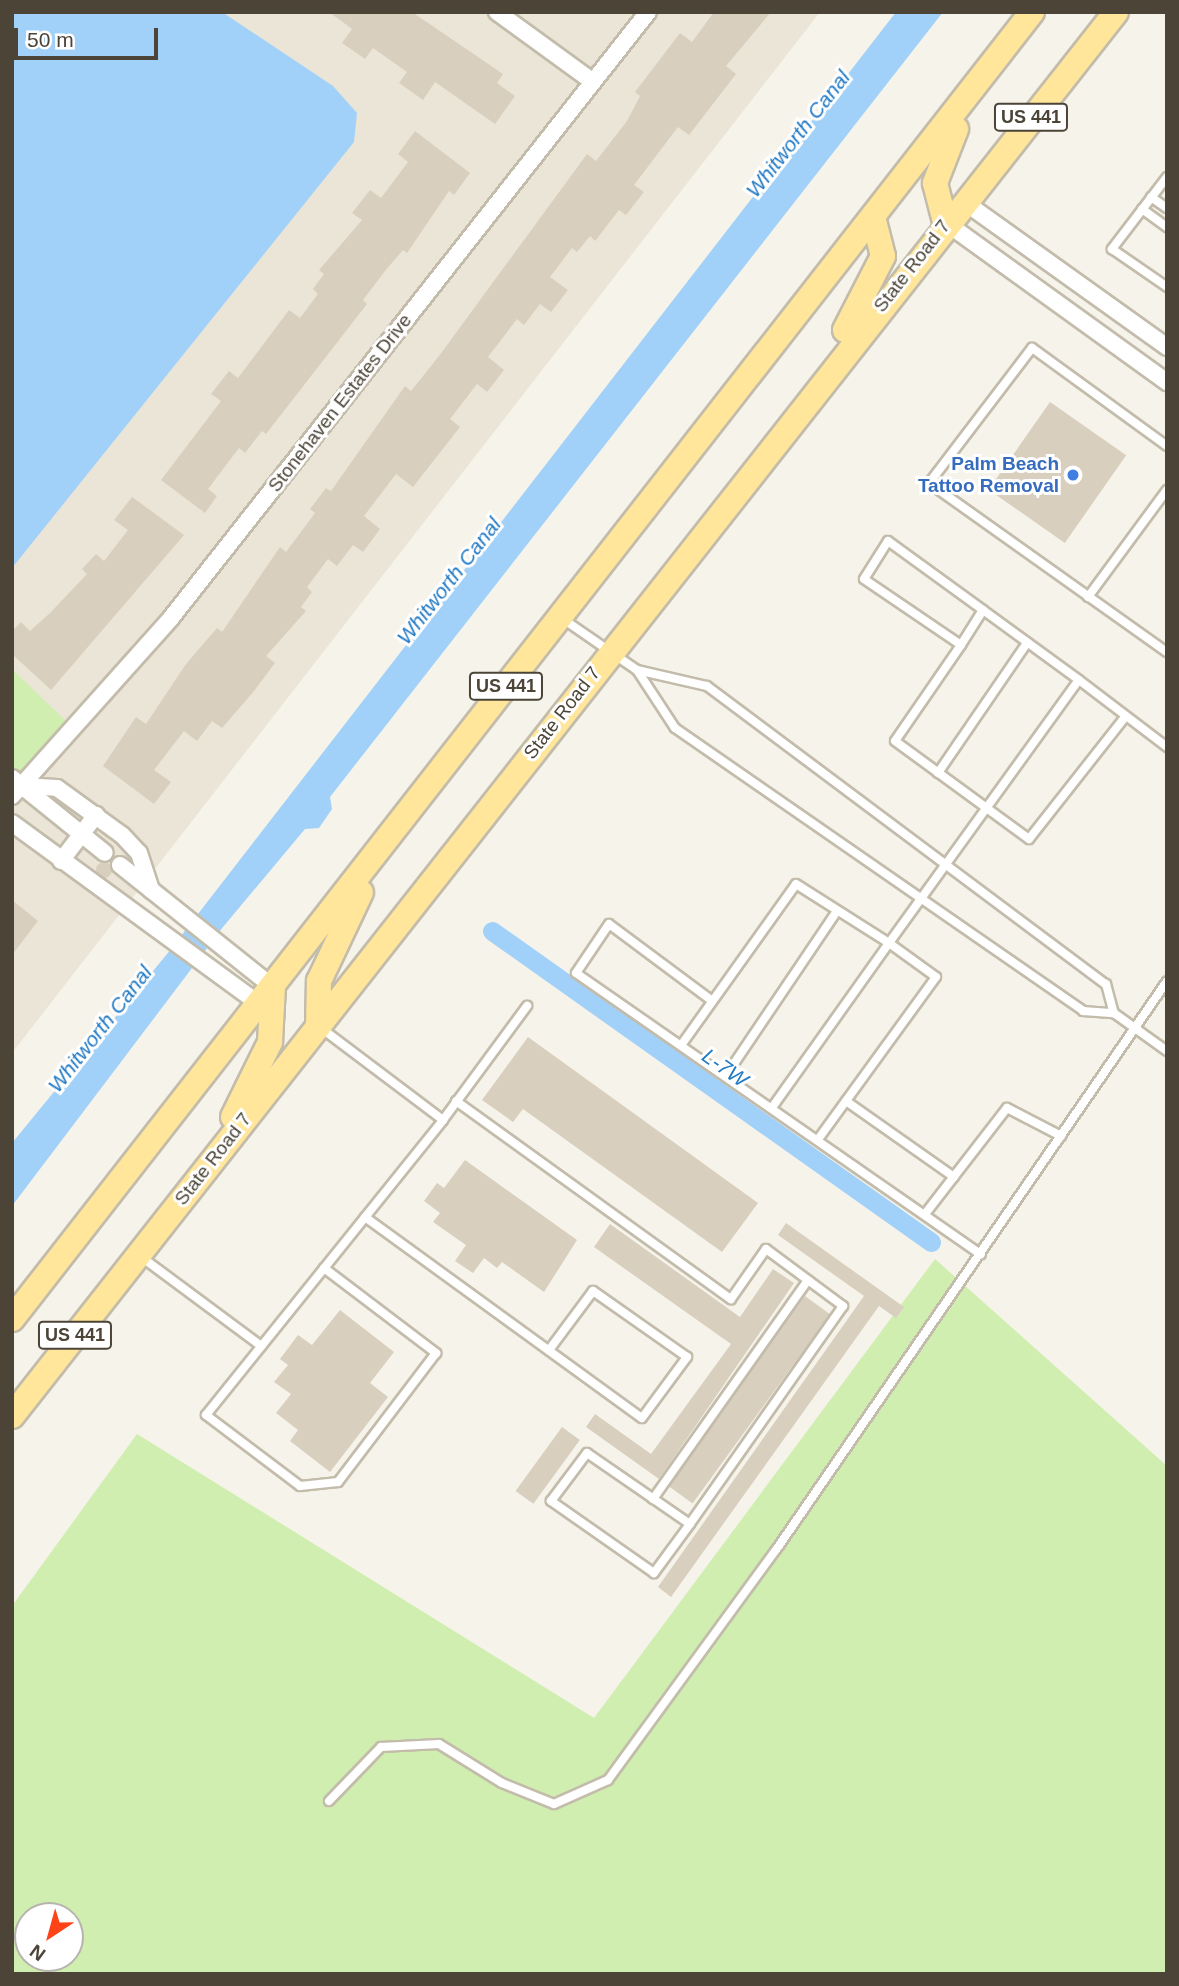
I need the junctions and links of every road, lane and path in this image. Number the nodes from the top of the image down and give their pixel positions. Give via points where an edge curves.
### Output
1 (497, 12) edge
2 (648, 12) edge
3 (1032, 12) edge
4 (1116, 12) edge
5 (1001, 53) junction
6 (592, 81) junction
7 (1167, 177) edge
8 (1151, 197) junction
9 (963, 201) junction
10 (1167, 208) edge
11 (1142, 209) junction
12 (873, 217) junction
13 (946, 222) junction
14 (1167, 227) edge
15 (1167, 287) edge
16 (1085, 289) junction
17 (1069, 312) junction
18 (1167, 347) edge
19 (1167, 382) edge
20 (785, 429) junction
21 (1167, 446) edge
22 (1167, 490) edge
23 (1088, 597) junction
24 (983, 610) junction
25 (561, 617) junction
26 (1027, 643) junction
27 (961, 645) junction
28 (1167, 652) edge
29 (608, 653) junction
30 (637, 670) junction
31 (1079, 680) junction
32 (1125, 717) junction
33 (1167, 747) edge
34 (939, 773) junction
35 (15, 787) edge
36 (986, 808) junction
37 (96, 816) junction
38 (401, 821) junction
39 (12, 822) edge
40 (82, 834) junction
41 (105, 853) dead end
42 (61, 861) junction
43 (947, 862) junction
44 (120, 865) dead end
45 (152, 890) junction
46 (922, 897) junction
47 (837, 911) junction
48 (889, 943) junction
49 (1167, 981) edge
50 (266, 996) junction
51 (711, 1000) junction
52 (527, 1006) dead end
53 (1114, 1013) junction
54 (318, 1027) junction
55 (1133, 1029) junction
56 (682, 1044) junction
57 (1167, 1051) edge
58 (727, 1073) junction
59 (456, 1101) junction
60 (846, 1101) junction
61 (773, 1106) junction
62 (443, 1120) junction
63 (1061, 1136) junction
64 (818, 1138) junction
65 (211, 1161) junction
66 (954, 1177) junction
67 (925, 1214) junction
68 (365, 1217) junction
69 (138, 1254) junction
70 (981, 1254) junction
71 (324, 1268) junction
72 (808, 1280) junction
73 (12, 1319) edge
74 (261, 1346) junction
75 (549, 1350) junction
76 (12, 1416) edge
77 (653, 1499) junction
78 (690, 1524) junction
79 (329, 1801) dead end

1 - 6 street
2 - 6 street, Stonehaven Estates Drive
3 - 5 main road, US 441
4 - 9 main road, State Road 7 / US 441
5 - 12 main road, US 441
5 - 13 main road via 941,156 935,183
6 - 35 street, Stonehaven Estates Drive via 172,618
7 - 8 lane
8 - 10 lane
8 - 11 lane
9 - 13 main road, State Road 7 / US 441
9 - 16 street
11 - 14 lane
11 - 15 lane via 1112,249
12 - 20 main road via 883,256 874,282
12 - 25 main road, US 441
13 - 17 street
13 - 20 main road, State Road 7 / US 441
16 - 17 street
16 - 18 street
17 - 19 street
20 - 29 main road, State Road 7 / US 441
21 - 23 lane via 1032,348 929,483
22 - 23 lane
23 - 28 lane
24 - 26 lane
24 - 27 lane
24 - 27 lane via 888,541 864,579
25 - 29 lane
25 - 38 main road, US 441
26 - 31 lane
26 - 34 lane
27 - 34 lane via 895,741
29 - 30 lane
29 - 54 main road, State Road 7 / US 441
30 - 43 lane via 707,686
30 - 46 lane via 675,729
31 - 32 lane
31 - 36 lane
32 - 33 lane
32 - 36 lane via 1029,839
34 - 36 lane
35 - 37 street via 57,788
35 - 40 street
36 - 43 lane
37 - 40 street
37 - 45 street via 139,853
38 - 50 main road, US 441
38 - 54 main road via 330,948 319,981
39 - 42 street
40 - 41 street
40 - 42 street
42 - 50 street via 205,961
43 - 46 lane
43 - 53 lane via 1106,984
44 - 45 street
45 - 50 street via 218,945
46 - 48 lane
46 - 53 lane via 1083,1011
47 - 48 lane
47 - 51 lane via 796,884
47 - 58 lane
48 - 60 lane via 936,976
48 - 61 lane
49 - 55 lane
50 - 65 main road via 271,1042
50 - 73 main road, US 441
51 - 56 lane
51 - 56 lane via 609,924 576,973
52 - 59 lane
53 - 55 lane
54 - 62 lane
54 - 65 main road, State Road 7 / US 441
55 - 57 lane
55 - 63 lane
56 - 58 lane
58 - 61 lane
59 - 62 lane
59 - 72 lane via 731,1298 766,1249
60 - 64 lane
60 - 66 lane
61 - 64 lane
62 - 68 lane
63 - 66 lane via 1007,1108
63 - 70 lane
64 - 67 lane
65 - 69 main road, State Road 7 / US 441
66 - 67 lane
67 - 70 lane
68 - 71 lane
68 - 75 lane
69 - 74 lane
69 - 76 main road, State Road 7 / US 441
70 - 79 lane via 608,1780 554,1804 502,1783 439,1744 381,1747
71 - 74 lane
71 - 74 lane via 436,1353 338,1482 300,1486 206,1415
72 - 77 lane
72 - 78 lane via 843,1306
75 - 75 lane via 642,1418 687,1357 593,1291
77 - 78 lane
77 - 78 lane via 587,1453 551,1501 654,1573

